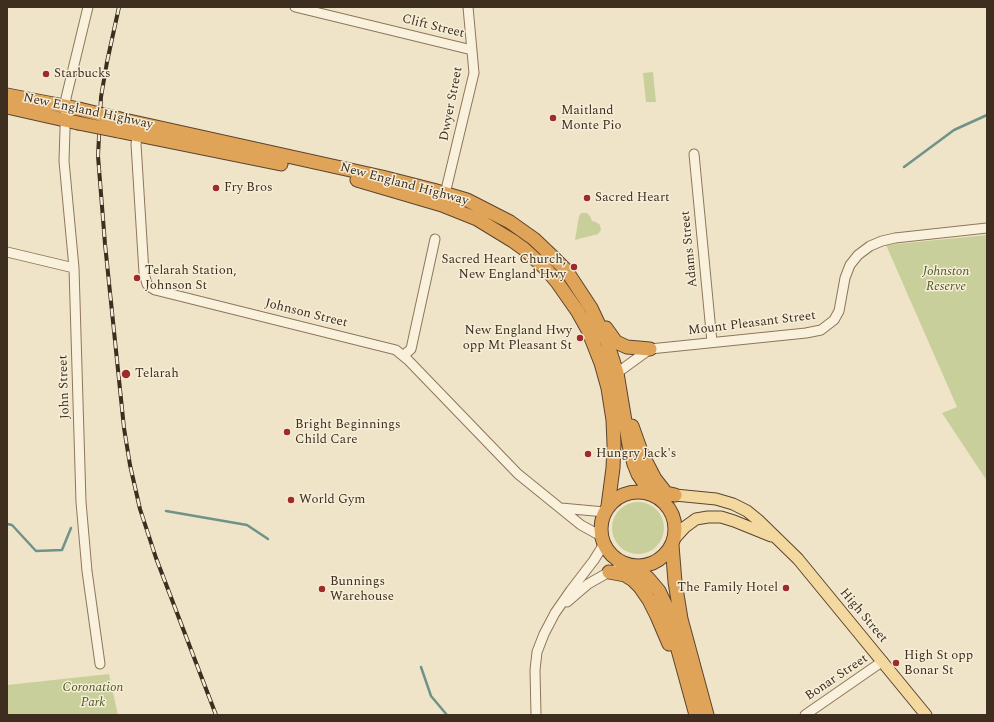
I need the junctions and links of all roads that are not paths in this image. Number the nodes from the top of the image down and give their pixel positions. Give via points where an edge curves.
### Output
1 (88, 7) edge
2 (295, 7) edge
3 (468, 7) edge
4 (472, 50) junction
5 (7, 95) edge
6 (7, 108) edge
7 (73, 108) junction
8 (72, 122) junction
9 (119, 125) junction
10 (138, 129) junction
11 (694, 154) dead end
12 (444, 200) junction
13 (987, 228) edge
14 (435, 239) dead end
15 (7, 252) edge
16 (74, 268) junction
17 (591, 308) junction
18 (712, 342) junction
19 (650, 349) junction
20 (403, 356) junction
21 (617, 373) junction
22 (620, 394) junction
23 (675, 495) junction
24 (654, 496) junction
25 (562, 508) junction
26 (606, 509) junction
27 (775, 538) junction
28 (602, 540) junction
29 (673, 542) junction
30 (631, 566) junction
31 (609, 572) junction
32 (555, 613) junction
33 (883, 661) junction
34 (100, 664) dead end
35 (689, 690) junction
36 (536, 715) edge
37 (696, 715) edge
38 (708, 715) edge
39 (805, 715) edge
40 (926, 715) edge

1 - 7 street, John Street via 66,98
2 - 4 street, Clift Street
3 - 4 street, Dwyer Street
4 - 12 street, Dwyer Street via 474,73
5 - 7 highway, New England Highway
6 - 8 highway, New England Highway
7 - 8 street, John Street
7 - 9 highway, New England Highway, bridge
8 - 9 highway, New England Highway, bridge
8 - 16 street, John Street via 64,161
9 - 10 highway, New England Highway
10 - 12 highway, New England Highway via 382,177
10 - 20 street, Johnson Street via 136,144 144,273 150,288 389,348
11 - 18 street, Adams Street
12 - 17 highway, New England Highway via 467,200 510,222 534,239 566,270
12 - 26 highway, New England Highway via 524,249 547,270 578,312 597,352 611,400 613,468
13 - 18 street, Mount Pleasant Street via 895,238 870,246 850,265 839,310 834,320 821,330
14 - 20 street via 411,348
15 - 16 street
16 - 34 street, John Street via 81,502 87,571
17 - 19 highway via 616,342 627,347
17 - 21 highway, New England Highway via 607,342
18 - 19 street, Mount Pleasant Street
19 - 21 street, Mount Pleasant Street
20 - 25 street, Johnson Street via 518,474
21 - 22 highway, New England Highway
22 - 23 highway via 636,440 655,480 666,493
22 - 24 highway, New England Highway via 628,445 634,464
23 - 24 main road, High Street
23 - 27 main road, High Street via 716,499 732,504 747,511
24 - 26 highway via 643,493 627,494 614,500
24 - 29 highway via 669,509 674,524
25 - 26 street
25 - 28 street, Johnson Street
26 - 28 highway via 601,524
27 - 29 main road, High Street via 734,521 708,517 696,520 685,527
27 - 33 main road, High Street via 798,559
28 - 30 highway via 614,558
28 - 32 street via 594,560
29 - 30 highway via 667,553 652,564
29 - 38 highway via 675,582 681,619
30 - 31 street
30 - 35 highway via 648,578 659,591 666,606
31 - 32 street via 588,584
31 - 35 highway via 633,580 649,600
32 - 36 street via 537,652 534,684
33 - 39 street, Bonar Street
33 - 40 main road, High Street
35 - 37 highway

